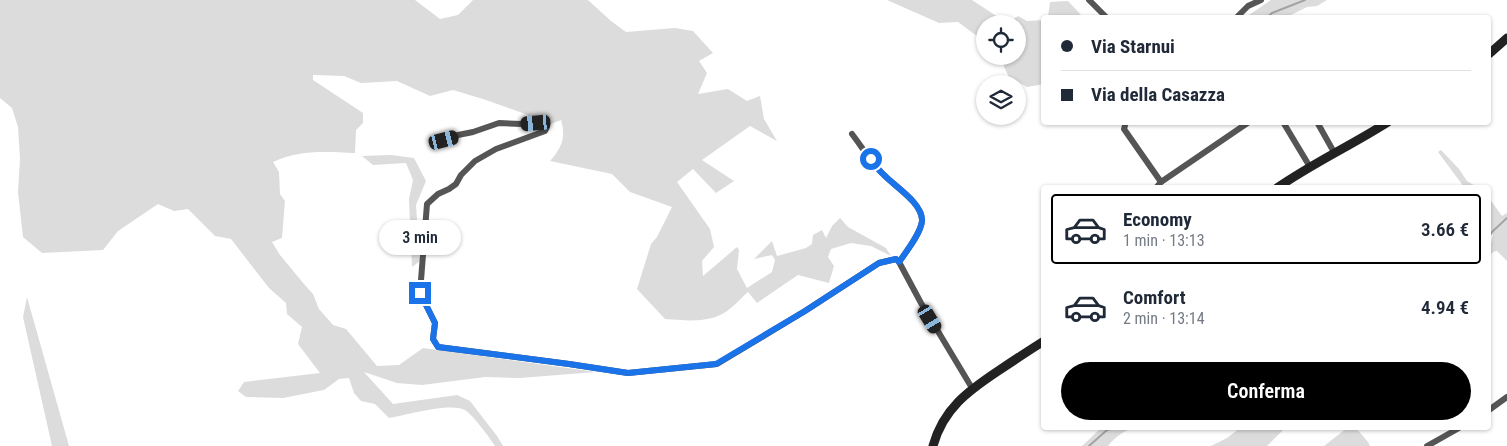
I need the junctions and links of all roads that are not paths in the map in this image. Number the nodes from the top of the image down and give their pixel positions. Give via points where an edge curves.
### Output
1 (1089, 0) edge
2 (1261, 0) edge
3 (1104, 15) edge
4 (1239, 15) edge
5 (1507, 38) edge
6 (1491, 52) edge
7 (1125, 125) edge
8 (1245, 125) edge
9 (1285, 125) edge
10 (1319, 125) edge
11 (1384, 125) edge
12 (852, 134) dead end
13 (434, 143) dead end
14 (1335, 154) junction
15 (1310, 167) junction
16 (1161, 182) junction
17 (1158, 185) edge
18 (1282, 185) edge
19 (899, 262) junction
20 (1041, 343) edge
21 (972, 388) junction
22 (1507, 397) edge
23 (1491, 409) edge
24 (1455, 430) edge
25 (933, 446) edge
26 (1427, 446) edge

1 - 3 street
2 - 4 street
5 - 6 main road
7 - 16 street via 1124,129
8 - 16 street
9 - 15 street
10 - 14 street
11 - 14 main road
12 - 19 street via 882,174 920,211 922,221 918,232
13 - 19 street via 499,123 536,123 547,127 545,131 496,148 475,161 456,184 427,204 420,293 435,323 433,339 438,347 628,373 716,364 879,263 896,259
14 - 15 main road
15 - 18 main road
16 - 17 street
19 - 21 street
20 - 21 main road
21 - 25 main road via 952,407
22 - 23 street
24 - 26 street

